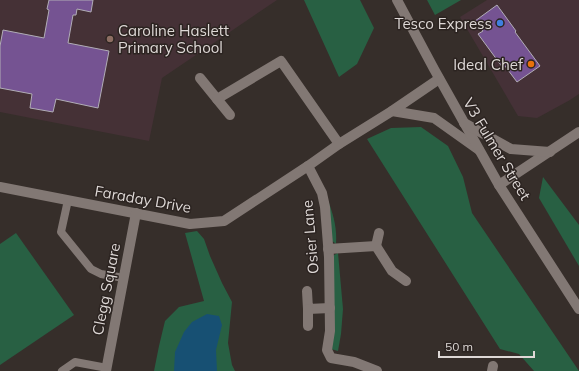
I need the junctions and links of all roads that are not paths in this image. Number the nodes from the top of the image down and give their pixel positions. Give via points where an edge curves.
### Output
1 (397, 0) edge
2 (437, 74) junction
3 (200, 78) dead end
4 (217, 99) junction
5 (392, 111) junction
6 (230, 115) dead end
7 (464, 123) junction
8 (579, 132) edge
9 (339, 144) junction
10 (479, 150) junction
11 (550, 152) junction
12 (308, 166) junction
13 (500, 185) junction
14 (0, 187) edge
15 (68, 200) junction
16 (136, 213) junction
17 (379, 233) dead end
18 (376, 246) junction
19 (328, 249) junction
20 (124, 278) junction
21 (406, 281) dead end
22 (307, 291) dead end
23 (330, 308) junction
24 (308, 309) junction
25 (579, 309) edge
26 (308, 326) dead end
27 (106, 370) edge
28 (62, 371) edge
29 (378, 371) edge

1 - 2 street, V3 Fulmer Street
2 - 5 street, Faraday Drive
2 - 7 street, V3 Fulmer Street
3 - 4 street
4 - 6 street
4 - 9 street via 281,61
5 - 9 street, Faraday Drive
5 - 10 street via 434,118
7 - 10 street, V3 Fulmer Street
7 - 11 street via 511,149
8 - 11 street
9 - 12 street, Faraday Drive
10 - 13 street, V3 Fulmer Street
11 - 13 street
12 - 16 street, Faraday Drive via 224,221 190,224
12 - 19 street, Osier Lane via 322,193
13 - 25 street, V3 Fulmer Street
14 - 15 street, Faraday Drive
15 - 16 street, Faraday Drive
15 - 20 lane via 61,232 90,269 101,274
16 - 20 street, Clegg Square
17 - 18 street
18 - 19 street
18 - 21 street via 392,271
19 - 23 street, Osier Lane
20 - 27 street, Clegg Square
22 - 24 street, Osier Lane
23 - 24 street
23 - 29 street, Osier Lane via 327,350 332,358 354,362
24 - 26 street, Osier Lane
27 - 28 lane via 75,362

